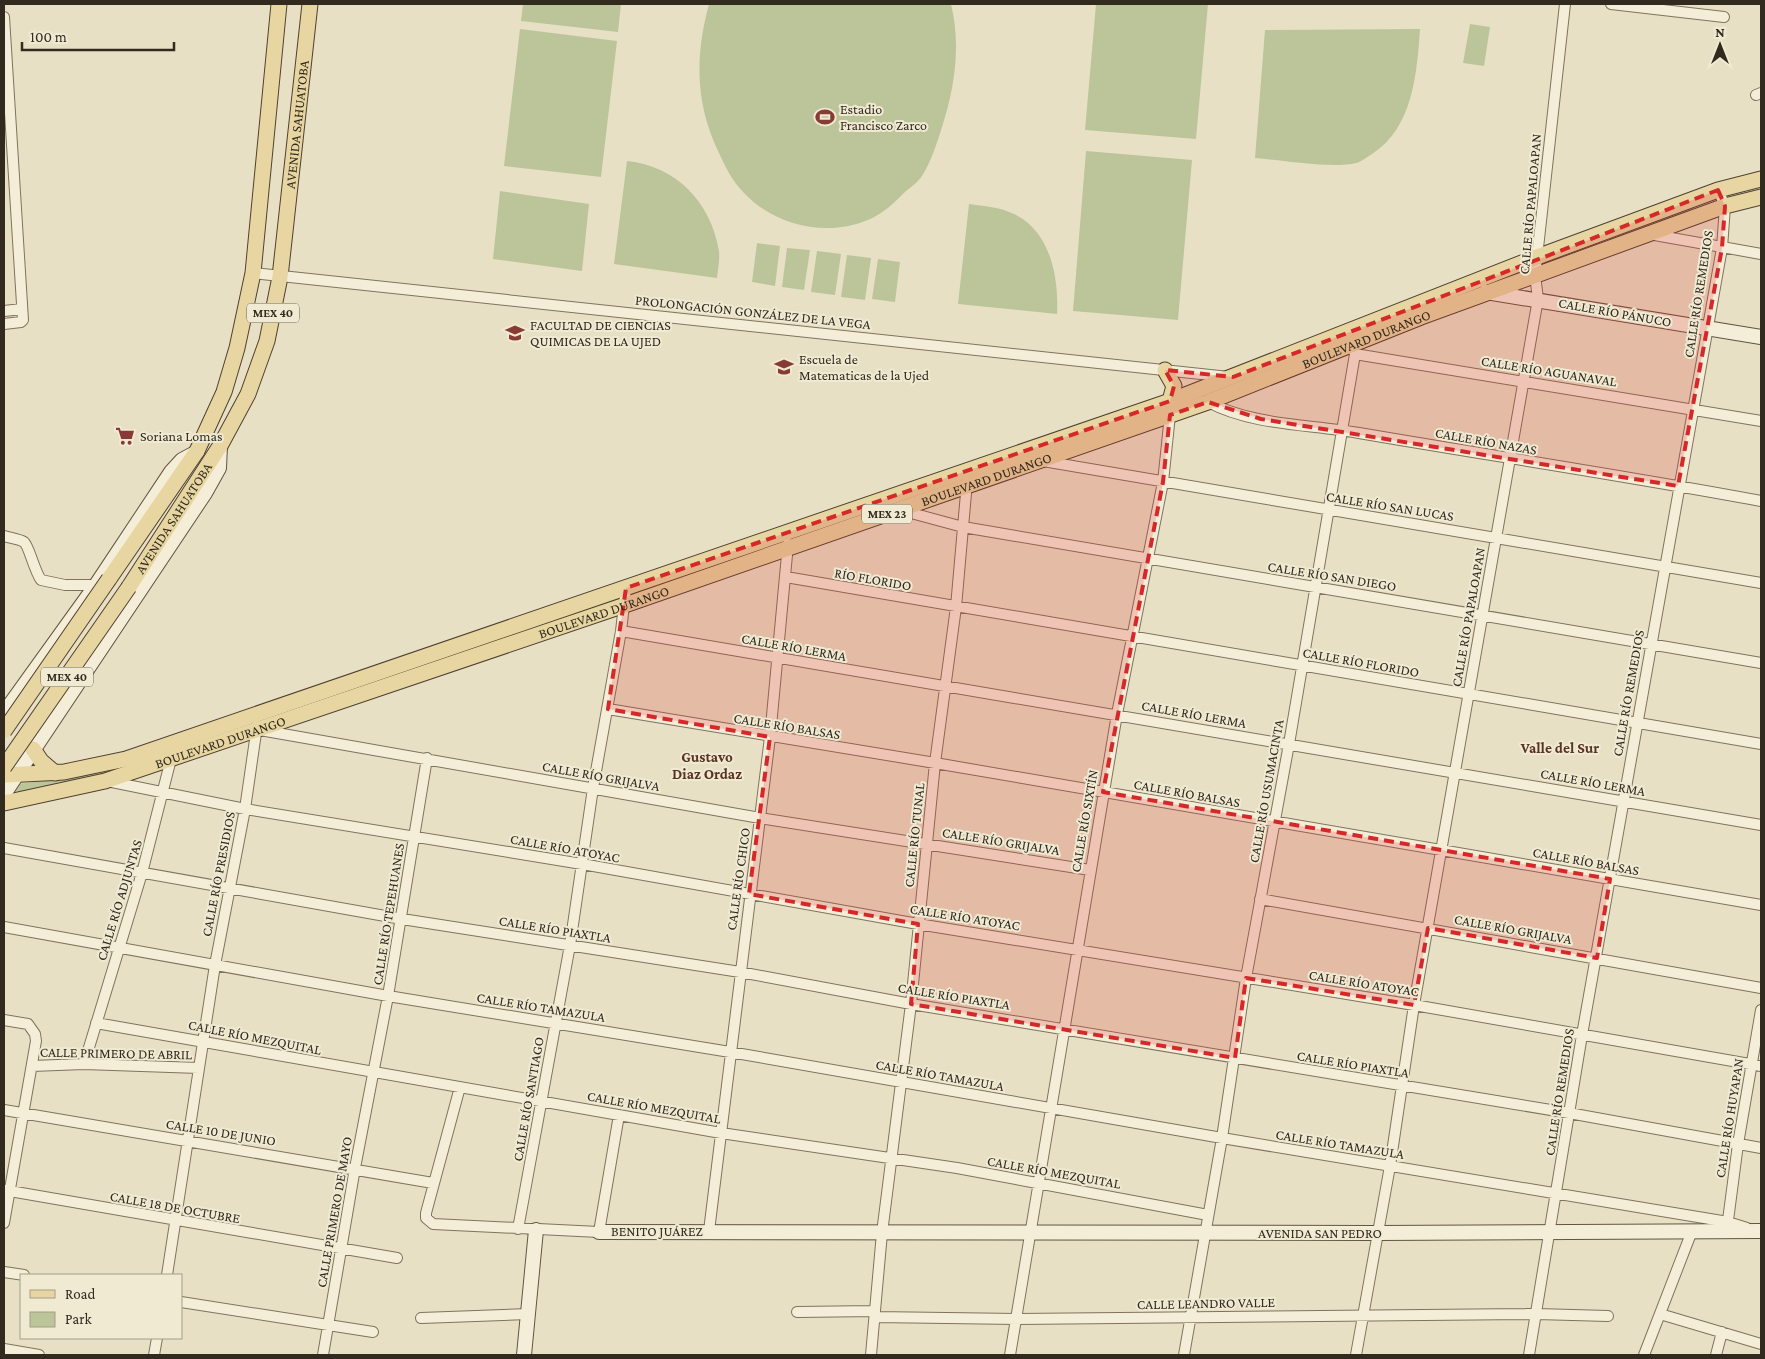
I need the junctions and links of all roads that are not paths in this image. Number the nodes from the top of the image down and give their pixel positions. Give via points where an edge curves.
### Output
1 (280, 4) edge
2 (310, 4) edge
3 (1565, 4) edge
4 (1611, 4) edge
5 (4, 17) edge
6 (1724, 17) dead end
7 (5, 28) edge
8 (1761, 179) edge
9 (1718, 190) junction
10 (1761, 197) edge
11 (1725, 206) junction
12 (1648, 234) junction
13 (1722, 248) junction
14 (1761, 254) edge
15 (1537, 257) junction
16 (253, 273) junction
17 (1536, 275) junction
18 (280, 277) junction
19 (1469, 284) junction
20 (1488, 293) junction
21 (1538, 299) junction
22 (22, 309) junction
23 (4, 311) edge
24 (4, 324) edge
25 (1706, 328) junction
26 (1761, 337) edge
27 (1351, 344) junction
28 (1165, 370) junction
29 (1233, 377) junction
30 (1525, 381) junction
31 (1248, 386) junction
32 (1208, 402) junction
33 (1170, 408) junction
34 (1693, 408) junction
35 (1761, 421) edge
36 (1341, 430) junction
37 (1015, 454) junction
38 (1510, 459) junction
39 (1042, 461) junction
40 (967, 470) junction
41 (1163, 482) junction
42 (966, 486) junction
43 (1678, 486) junction
44 (1761, 501) edge
45 (900, 510) junction
46 (1328, 510) junction
47 (963, 527) junction
48 (789, 530) junction
49 (4, 536) edge
50 (1496, 537) junction
51 (788, 548) junction
52 (1147, 559) junction
53 (1664, 568) junction
54 (786, 577) junction
55 (103, 582) junction
56 (1761, 584) edge
57 (626, 588) junction
58 (1314, 588) junction
59 (133, 592) junction
60 (625, 604) junction
61 (956, 607) junction
62 (1483, 614) junction
63 (622, 631) junction
64 (1133, 637) junction
65 (1650, 644) junction
66 (778, 659) junction
67 (1761, 663) edge
68 (1301, 666) junction
69 (944, 685) junction
70 (1468, 694) junction
71 (608, 709) junction
72 (6, 710) edge
73 (258, 712) junction
74 (1117, 714) junction
75 (1638, 723) junction
76 (257, 729) junction
77 (4, 731) edge
78 (770, 737) junction
79 (174, 741) junction
80 (1289, 744) junction
81 (1761, 744) edge
82 (36, 745) junction
83 (427, 758) junction
84 (171, 759) junction
85 (935, 763) junction
86 (8, 772) edge
87 (55, 772) junction
88 (1455, 772) junction
89 (105, 781) junction
90 (593, 788) junction
91 (1103, 792) junction
92 (4, 794) edge
93 (164, 794) junction
94 (28, 800) junction
95 (1623, 801) junction
96 (4, 803) edge
97 (245, 809) junction
98 (4, 816) edge
99 (760, 818) junction
100 (1275, 822) junction
101 (1761, 825) edge
102 (414, 837) junction
103 (927, 843) junction
104 (5, 851) edge
105 (1442, 851) junction
106 (582, 864) junction
107 (1090, 870) junction
108 (142, 873) junction
109 (1610, 879) junction
110 (231, 888) junction
111 (749, 894) junction
112 (1260, 899) junction
113 (1761, 906) edge
114 (402, 919) junction
115 (918, 924) junction
116 (4, 927) edge
117 (1428, 928) junction
118 (570, 945) junction
119 (118, 948) junction
120 (1076, 949) junction
121 (1597, 958) junction
122 (215, 965) junction
123 (740, 972) junction
124 (1246, 978) junction
125 (1761, 988) edge
126 (388, 996) junction
127 (911, 1004) junction
128 (1414, 1005) junction
129 (1761, 1010) edge
130 (4, 1020) edge
131 (96, 1024) junction
132 (555, 1024) junction
133 (1065, 1028) junction
134 (1582, 1035) junction
135 (204, 1041) junction
136 (730, 1052) junction
137 (1235, 1058) junction
138 (84, 1064) junction
139 (1756, 1065) edge
140 (32, 1066) junction
141 (199, 1068) junction
142 (373, 1073) junction
143 (901, 1083) junction
144 (1400, 1086) junction
145 (460, 1087) junction
146 (541, 1100) junction
147 (1052, 1108) junction
148 (4, 1110) edge
149 (23, 1113) junction
150 (1569, 1113) junction
151 (619, 1115) junction
152 (722, 1132) junction
153 (1222, 1138) junction
154 (189, 1140) junction
155 (1738, 1144) junction
156 (1761, 1148) edge
157 (891, 1159) junction
158 (1390, 1166) junction
159 (355, 1168) junction
160 (1038, 1182) junction
161 (433, 1183) junction
162 (7, 1191) edge
163 (1556, 1192) junction
164 (1208, 1215) junction
165 (176, 1221) junction
166 (4, 1223) edge
167 (1727, 1227) junction
168 (518, 1229) junction
169 (536, 1230) junction
170 (1692, 1230) junction
171 (709, 1231) junction
172 (1550, 1231) junction
173 (1759, 1231) edge
174 (599, 1232) junction
175 (1204, 1232) junction
176 (882, 1233) junction
177 (1030, 1233) junction
178 (1377, 1233) junction
179 (342, 1248) junction
180 (397, 1258) dead end
181 (4, 1272) edge
182 (20, 1274) edge
183 (167, 1274) edge
184 (182, 1302) edge
185 (797, 1312) dead end
186 (528, 1314) junction
187 (875, 1314) junction
188 (1537, 1314) junction
189 (1660, 1314) junction
190 (1362, 1316) junction
191 (1608, 1316) dead end
192 (1191, 1317) junction
193 (421, 1318) dead end
194 (1017, 1319) junction
195 (329, 1325) junction
196 (373, 1332) dead end
197 (1722, 1332) junction
198 (157, 1339) edge
199 (1761, 1344) edge
200 (4, 1349) edge
201 (39, 1355) edge
202 (154, 1355) edge
203 (323, 1355) edge
204 (524, 1355) edge
205 (870, 1355) edge
206 (1010, 1355) edge
207 (1184, 1355) edge
208 (1356, 1355) edge
209 (1529, 1355) edge
210 (1644, 1355) edge
211 (1716, 1355) edge

1 - 16 main road, AVENIDA SAHUATOBA / MEX 40
2 - 18 main road, AVENIDA SAHUATOBA / MEX 40
3 - 15 street, CALLE RÍO PAPALOAPAN
4 - 6 street
5 - 7 street
7 - 22 street
8 - 9 main road, BOULEVARD DURANGO / MEX 23
9 - 11 street, CALLE RÍO REMEDIOS
9 - 15 main road, BOULEVARD DURANGO / MEX 23
10 - 11 main road, BOULEVARD DURANGO / MEX 23
11 - 12 main road, BOULEVARD DURANGO / MEX 23
11 - 13 street, CALLE RÍO REMEDIOS
12 - 13 street
12 - 17 main road, BOULEVARD DURANGO / MEX 23
13 - 14 street
13 - 25 street, CALLE RÍO REMEDIOS
15 - 17 street, CALLE RÍO PAPALOAPAN
15 - 19 main road, BOULEVARD DURANGO / MEX 23
16 - 18 street, PROLONGACIÓN GONZÁLEZ DE LA VEGA
16 - 55 main road, AVENIDA SAHUATOBA / MEX 40 via 224,392 197,451
17 - 20 main road, BOULEVARD DURANGO / MEX 23
17 - 21 street, CALLE RÍO PAPALOAPAN
18 - 28 street, PROLONGACIÓN GONZÁLEZ DE LA VEGA
18 - 59 main road, AVENIDA SAHUATOBA / MEX 40 via 264,350 248,394
19 - 20 street, CALLE RÍO PÁNUCO
19 - 27 main road, BOULEVARD DURANGO / MEX 23
20 - 21 street, CALLE RÍO PÁNUCO
20 - 27 main road, BOULEVARD DURANGO / MEX 23
21 - 25 street, CALLE RÍO PÁNUCO
21 - 30 street, CALLE RÍO PAPALOAPAN
22 - 23 street
22 - 24 street via 21,322
25 - 26 street, CALLE RÍO PÁNUCO
25 - 34 street, CALLE RÍO REMEDIOS
27 - 29 main road, BOULEVARD DURANGO / MEX 23
27 - 30 street, CALLE RÍO AGUANAVAL
27 - 31 main road, BOULEVARD DURANGO / MEX 23
27 - 36 street, CALLE RÍO USUMACINTA
28 - 29 street, PROLONGACIÓN GONZÁLEZ DE LA VEGA
28 - 33 main road via 1174,386
29 - 31 street, PROLONGACIÓN GONZÁLEZ DE LA VEGA
29 - 33 main road, BOULEVARD DURANGO / MEX 23
30 - 34 street, CALLE RÍO AGUANAVAL
30 - 38 street, CALLE RÍO PAPALOAPAN
31 - 32 main road, BOULEVARD DURANGO / MEX 23
32 - 33 main road, BOULEVARD DURANGO / MEX 23
32 - 36 street, CALLE RÍO NAZAS via 1242,416
33 - 37 main road, BOULEVARD DURANGO / MEX 23
33 - 39 main road, BOULEVARD DURANGO / MEX 23
33 - 41 street, CALLE RÍO SIXTÍN
34 - 35 street, CALLE RÍO AGUANAVAL
34 - 43 street, CALLE RÍO REMEDIOS
36 - 38 street, CALLE RÍO NAZAS
36 - 46 street, CALLE RÍO USUMACINTA
37 - 39 street, CALLE RÍO SAN LUCAS
37 - 40 main road, BOULEVARD DURANGO / MEX 23
38 - 43 street, CALLE RÍO NAZAS
38 - 50 street, CALLE RÍO PAPALOAPAN
39 - 41 street, CALLE RÍO SAN LUCAS
39 - 42 main road, BOULEVARD DURANGO / MEX 23
40 - 42 street, CALLE RÍO TUNAL
40 - 48 main road, BOULEVARD DURANGO / MEX 23
41 - 46 street, CALLE RÍO SAN LUCAS
41 - 52 street, CALLE RÍO SIXTÍN
42 - 45 main road, BOULEVARD DURANGO / MEX 23
42 - 47 street, CALLE RÍO TUNAL
43 - 44 street, CALLE RÍO NAZAS
43 - 53 street, CALLE RÍO REMEDIOS
45 - 47 street, CALLE RÍO SAN DIEGO
45 - 51 main road, BOULEVARD DURANGO / MEX 23
46 - 50 street, CALLE RÍO SAN LUCAS
46 - 58 street, CALLE RÍO USUMACINTA
47 - 52 street, CALLE RÍO SAN DIEGO
47 - 61 street, CALLE RÍO TUNAL
48 - 51 street, CALLE RÍO CHICO
48 - 57 main road, BOULEVARD DURANGO / MEX 23
49 - 55 street via 25,543 33,568 42,580 65,585
50 - 53 street, CALLE RÍO SAN LUCAS
50 - 62 street, CALLE RÍO PAPALOAPAN
51 - 54 street, CALLE RÍO CHICO
51 - 60 main road, BOULEVARD DURANGO / MEX 23
52 - 58 street, CALLE RÍO SAN DIEGO
52 - 64 street, CALLE RÍO SIXTÍN
53 - 56 street, CALLE RÍO SAN LUCAS
53 - 65 street, CALLE RÍO REMEDIOS
54 - 61 street, RÍO FLORIDO
54 - 66 street, CALLE RÍO CHICO
55 - 59 street via 118,583
55 - 72 street
55 - 77 main road, AVENIDA SAHUATOBA / MEX 40, bridge
57 - 60 street, CALLE RÍO SANTIAGO
57 - 73 main road, BOULEVARD DURANGO / MEX 23
58 - 62 street, CALLE RÍO SAN DIEGO
58 - 68 street, CALLE RÍO USUMACINTA
59 - 82 street
59 - 86 main road, AVENIDA SAHUATOBA / MEX 40, bridge
60 - 63 street, CALLE RÍO SANTIAGO
60 - 76 main road, BOULEVARD DURANGO / MEX 23
61 - 64 street, CALLE RÍO FLORIDO
61 - 69 street, CALLE RÍO TUNAL
62 - 65 street, CALLE RÍO SAN DIEGO
62 - 70 street, CALLE RÍO PAPALOAPAN
63 - 66 street, CALLE RÍO LERMA
63 - 71 street, CALLE RÍO SANTIAGO
64 - 68 street, CALLE RÍO FLORIDO
64 - 74 street, CALLE RÍO SIXTÍN
65 - 67 street, CALLE RÍO SAN DIEGO
65 - 75 street, CALLE RÍO REMEDIOS
66 - 69 street, CALLE RÍO LERMA
66 - 78 street, CALLE RÍO CHICO
68 - 70 street, CALLE RÍO FLORIDO
68 - 80 street, CALLE RÍO USUMACINTA
69 - 74 street, CALLE RÍO LERMA
69 - 85 street, CALLE RÍO TUNAL
70 - 75 street, CALLE RÍO FLORIDO
70 - 88 street, CALLE RÍO PAPALOAPAN
71 - 78 street, CALLE RÍO BALSAS
71 - 90 street, CALLE RÍO SANTIAGO
72 - 82 street via 18,732
73 - 76 street, CALLE RÍO PRESIDIOS
73 - 79 main road, BOULEVARD DURANGO / MEX 23
74 - 80 street, CALLE RÍO LERMA
74 - 91 street, CALLE RÍO SIXTÍN
75 - 81 street, CALLE RÍO FLORIDO
75 - 95 street, CALLE RÍO REMEDIOS
76 - 83 street, CALLE RÍO GRIJALVA
76 - 84 main road, BOULEVARD DURANGO / MEX 23
76 - 97 street, CALLE RÍO PRESIDIOS
78 - 85 street, CALLE RÍO BALSAS
78 - 99 street, CALLE RÍO CHICO
79 - 84 street, CALLE RÍO ADJUNTAS
79 - 87 main road, BOULEVARD DURANGO / MEX 23 via 118,761
80 - 88 street, CALLE RÍO LERMA
80 - 100 street, CALLE RÍO USUMACINTA
82 - 86 street
82 - 87 main road via 41,761
83 - 90 street, CALLE RÍO GRIJALVA
83 - 102 street, CALLE RÍO TEPEHUANES
84 - 89 main road, BOULEVARD DURANGO / MEX 23
84 - 93 street, CALLE RÍO ADJUNTAS
85 - 91 street, CALLE RÍO BALSAS
85 - 103 street, CALLE RÍO TUNAL
86 - 87 main road, BOULEVARD DURANGO / MEX 23
86 - 92 street
88 - 95 street, CALLE RÍO LERMA
88 - 105 street, CALLE RÍO PAPALOAPAN
89 - 93 street, CALLE RÍO ATOYAC
89 - 94 main road, BOULEVARD DURANGO / MEX 23
90 - 99 street, CALLE RÍO GRIJALVA
90 - 106 street, CALLE RÍO SANTIAGO
91 - 100 street, CALLE RÍO BALSAS
91 - 107 street, CALLE RÍO SIXTÍN
93 - 97 street, CALLE RÍO ATOYAC
93 - 108 street, CALLE RÍO ADJUNTAS
94 - 96 main road, BOULEVARD DURANGO / MEX 23
94 - 98 main road
95 - 101 street, CALLE RÍO LERMA
95 - 109 street, CALLE RÍO REMEDIOS
97 - 102 street, CALLE RÍO ATOYAC
97 - 110 street, CALLE RÍO PRESIDIOS
99 - 103 street, CALLE RÍO GRIJALVA
99 - 111 street, CALLE RÍO CHICO
100 - 105 street, CALLE RÍO BALSAS
100 - 112 street, CALLE RÍO USUMACINTA
102 - 106 street, CALLE RÍO ATOYAC
102 - 114 street, CALLE RÍO TEPEHUANES
103 - 107 street, CALLE RÍO GRIJALVA
103 - 115 street, CALLE RÍO TUNAL
104 - 108 street, CALLE RÍO PIAXTLA
105 - 109 street, CALLE RÍO BALSAS
105 - 117 street, CALLE RÍO PAPALOAPAN
106 - 111 street, CALLE RÍO ATOYAC
106 - 118 street, CALLE RÍO SANTIAGO
107 - 120 street, CALLE RÍO SIXTÍN
108 - 110 street, CALLE RÍO PIAXTLA
108 - 119 street, CALLE RÍO ADJUNTAS
109 - 113 street, CALLE RÍO BALSAS
109 - 121 street, CALLE RÍO REMEDIOS
110 - 114 street, CALLE RÍO PIAXTLA
110 - 122 street, CALLE RÍO PRESIDIOS
111 - 115 street, CALLE RÍO ATOYAC
111 - 123 street, CALLE RÍO CHICO
112 - 117 street, CALLE RÍO GRIJALVA
112 - 124 street, CALLE RÍO USUMACINTA
114 - 118 street, CALLE RÍO PIAXTLA
114 - 126 street, CALLE RÍO TEPEHUANES
115 - 120 street, CALLE RÍO ATOYAC
115 - 127 street, CALLE RÍO TUNAL
116 - 119 street, CALLE RÍO TAMAZULA
117 - 121 street, CALLE RÍO GRIJALVA
117 - 128 street, CALLE RÍO PAPALOAPAN
118 - 123 street, CALLE RÍO PIAXTLA
118 - 132 street, CALLE RÍO SANTIAGO
119 - 122 street, CALLE RÍO TAMAZULA
119 - 131 street, CALLE RÍO ADJUNTAS
120 - 124 street, CALLE RÍO ATOYAC
120 - 133 street, CALLE RÍO SIXTÍN
121 - 125 street, CALLE RÍO GRIJALVA
121 - 134 street, CALLE RÍO REMEDIOS
122 - 126 street, CALLE RÍO TAMAZULA
122 - 135 street, CALLE RÍO PRESIDIOS
123 - 127 street, CALLE RÍO PIAXTLA
123 - 136 street, CALLE RÍO CHICO
124 - 128 street, CALLE RÍO ATOYAC
124 - 137 street, CALLE RÍO USUMACINTA
126 - 132 street, CALLE RÍO TAMAZULA
126 - 142 street, CALLE RÍO TEPEHUANES
127 - 133 street, CALLE RÍO PIAXTLA
127 - 143 street, CALLE RÍO TUNAL
128 - 134 street, CALLE RÍO ATOYAC
128 - 144 street, CALLE RÍO PAPALOAPAN
129 - 139 street, CALLE RÍO HUYAPAN
130 - 140 street via 28,1024 35,1034
131 - 135 street, CALLE RÍO MEZQUITAL
131 - 138 street, CALLE RÍO ADJUNTAS
132 - 136 street, CALLE RÍO TAMAZULA
132 - 146 street, CALLE RÍO SANTIAGO
133 - 137 street, CALLE RÍO PIAXTLA
133 - 147 street, CALLE RÍO SIXTÍN
134 - 139 street, CALLE RÍO ATOYAC
134 - 150 street, CALLE RÍO REMEDIOS
135 - 141 street, CALLE RÍO PRESIDIOS
135 - 142 street, CALLE RÍO MEZQUITAL
136 - 143 street, CALLE RÍO TAMAZULA
136 - 152 street, CALLE RÍO CHICO
137 - 144 street, CALLE RÍO PIAXTLA
137 - 153 street, CALLE RÍO USUMACINTA
138 - 140 street, CALLE PRIMERO DE ABRIL
138 - 141 street, CALLE PRIMERO DE ABRIL
139 - 155 street, CALLE RÍO HUYAPAN
140 - 149 street
141 - 154 street, CALLE RÍO PRESIDIOS
142 - 145 street, CALLE RÍO MEZQUITAL
142 - 159 street, CALLE PRIMERO DE MAYO
143 - 147 street, CALLE RÍO TAMAZULA
143 - 157 street, CALLE RÍO TUNAL
144 - 150 street, CALLE RÍO PIAXTLA
144 - 158 street, CALLE RÍO PAPALOAPAN
145 - 146 street, CALLE RÍO MEZQUITAL
145 - 161 street
146 - 151 street, CALLE RÍO MEZQUITAL
146 - 168 street, CALLE RÍO SANTIAGO
147 - 153 street, CALLE RÍO TAMAZULA
147 - 160 street, CALLE RÍO SIXTÍN
148 - 149 street, CALLE 10 DE JUNIO
149 - 154 street, CALLE 10 DE JUNIO
149 - 162 street
150 - 155 street, CALLE RÍO PIAXTLA
150 - 163 street, CALLE RÍO REMEDIOS
151 - 152 street, CALLE RÍO MEZQUITAL
151 - 174 street
152 - 157 street, CALLE RÍO MEZQUITAL
152 - 171 street, CALLE RÍO CHICO
153 - 158 street, CALLE RÍO TAMAZULA
153 - 164 street, CALLE RÍO USUMACINTA
154 - 159 street, CALLE 10 DE JUNIO
154 - 165 street, CALLE RÍO PRESIDIOS
155 - 156 street, CALLE RÍO PIAXTLA
155 - 167 street, CALLE RÍO HUYAPAN
157 - 160 street, CALLE RÍO MEZQUITAL
157 - 176 street, CALLE RÍO TUNAL
158 - 163 street, CALLE RÍO TAMAZULA
158 - 178 street, CALLE RÍO PAPALOAPAN
159 - 161 street, CALLE 10 DE JUNIO
159 - 179 street, CALLE PRIMERO DE MAYO
160 - 164 street, CALLE RÍO MEZQUITAL
160 - 177 street, CALLE RÍO SIXTÍN
161 - 168 street, BENITO JUÁREZ via 426,1213 426,1218 433,1224
162 - 165 street, CALLE 18 DE OCTUBRE
162 - 166 street
163 - 167 street, CALLE RÍO TAMAZULA
163 - 172 street, CALLE RÍO REMEDIOS
164 - 175 street, CALLE RÍO USUMACINTA
165 - 179 street, CALLE 18 DE OCTUBRE
165 - 183 street, CALLE RÍO PRESIDIOS
167 - 170 street, AVENIDA SAN PEDRO
167 - 173 street, AVENIDA SAN PEDRO
168 - 169 street, BENITO JUÁREZ
169 - 174 street, BENITO JUÁREZ
169 - 186 street
170 - 172 street, AVENIDA SAN PEDRO
170 - 189 street
171 - 174 street, BENITO JUÁREZ
171 - 176 street, BENITO JUÁREZ
172 - 178 street, AVENIDA SAN PEDRO
172 - 188 street, CALLE RÍO REMEDIOS
175 - 177 street, AVENIDA SAN PEDRO
175 - 178 street, AVENIDA SAN PEDRO
175 - 192 street, CALLE RÍO USUMACINTA
176 - 177 street, AVENIDA SAN PEDRO
176 - 187 street, CALLE RÍO TUNAL
177 - 194 street, CALLE RÍO SIXTÍN
178 - 190 street, CALLE RÍO PAPALOAPAN
179 - 180 street, CALLE 18 DE OCTUBRE
179 - 195 street, CALLE PRIMERO DE MAYO
181 - 182 street
184 - 195 street
185 - 187 street, CALLE LEANDRO VALLE
186 - 193 street
186 - 204 street
187 - 194 street, CALLE LEANDRO VALLE
187 - 205 street, CALLE RÍO TUNAL
188 - 190 street, CALLE LEANDRO VALLE
188 - 191 street, CALLE LEANDRO VALLE
188 - 209 street, CALLE RÍO REMEDIOS
189 - 197 street
189 - 210 street
190 - 192 street, CALLE LEANDRO VALLE
190 - 208 street, CALLE RÍO PAPALOAPAN
192 - 194 street, CALLE LEANDRO VALLE
192 - 207 street, CALLE RÍO USUMACINTA
194 - 206 street, CALLE RÍO SIXTÍN
195 - 196 street
195 - 203 street, CALLE PRIMERO DE MAYO
197 - 199 street
197 - 211 street
198 - 202 street
200 - 201 street

